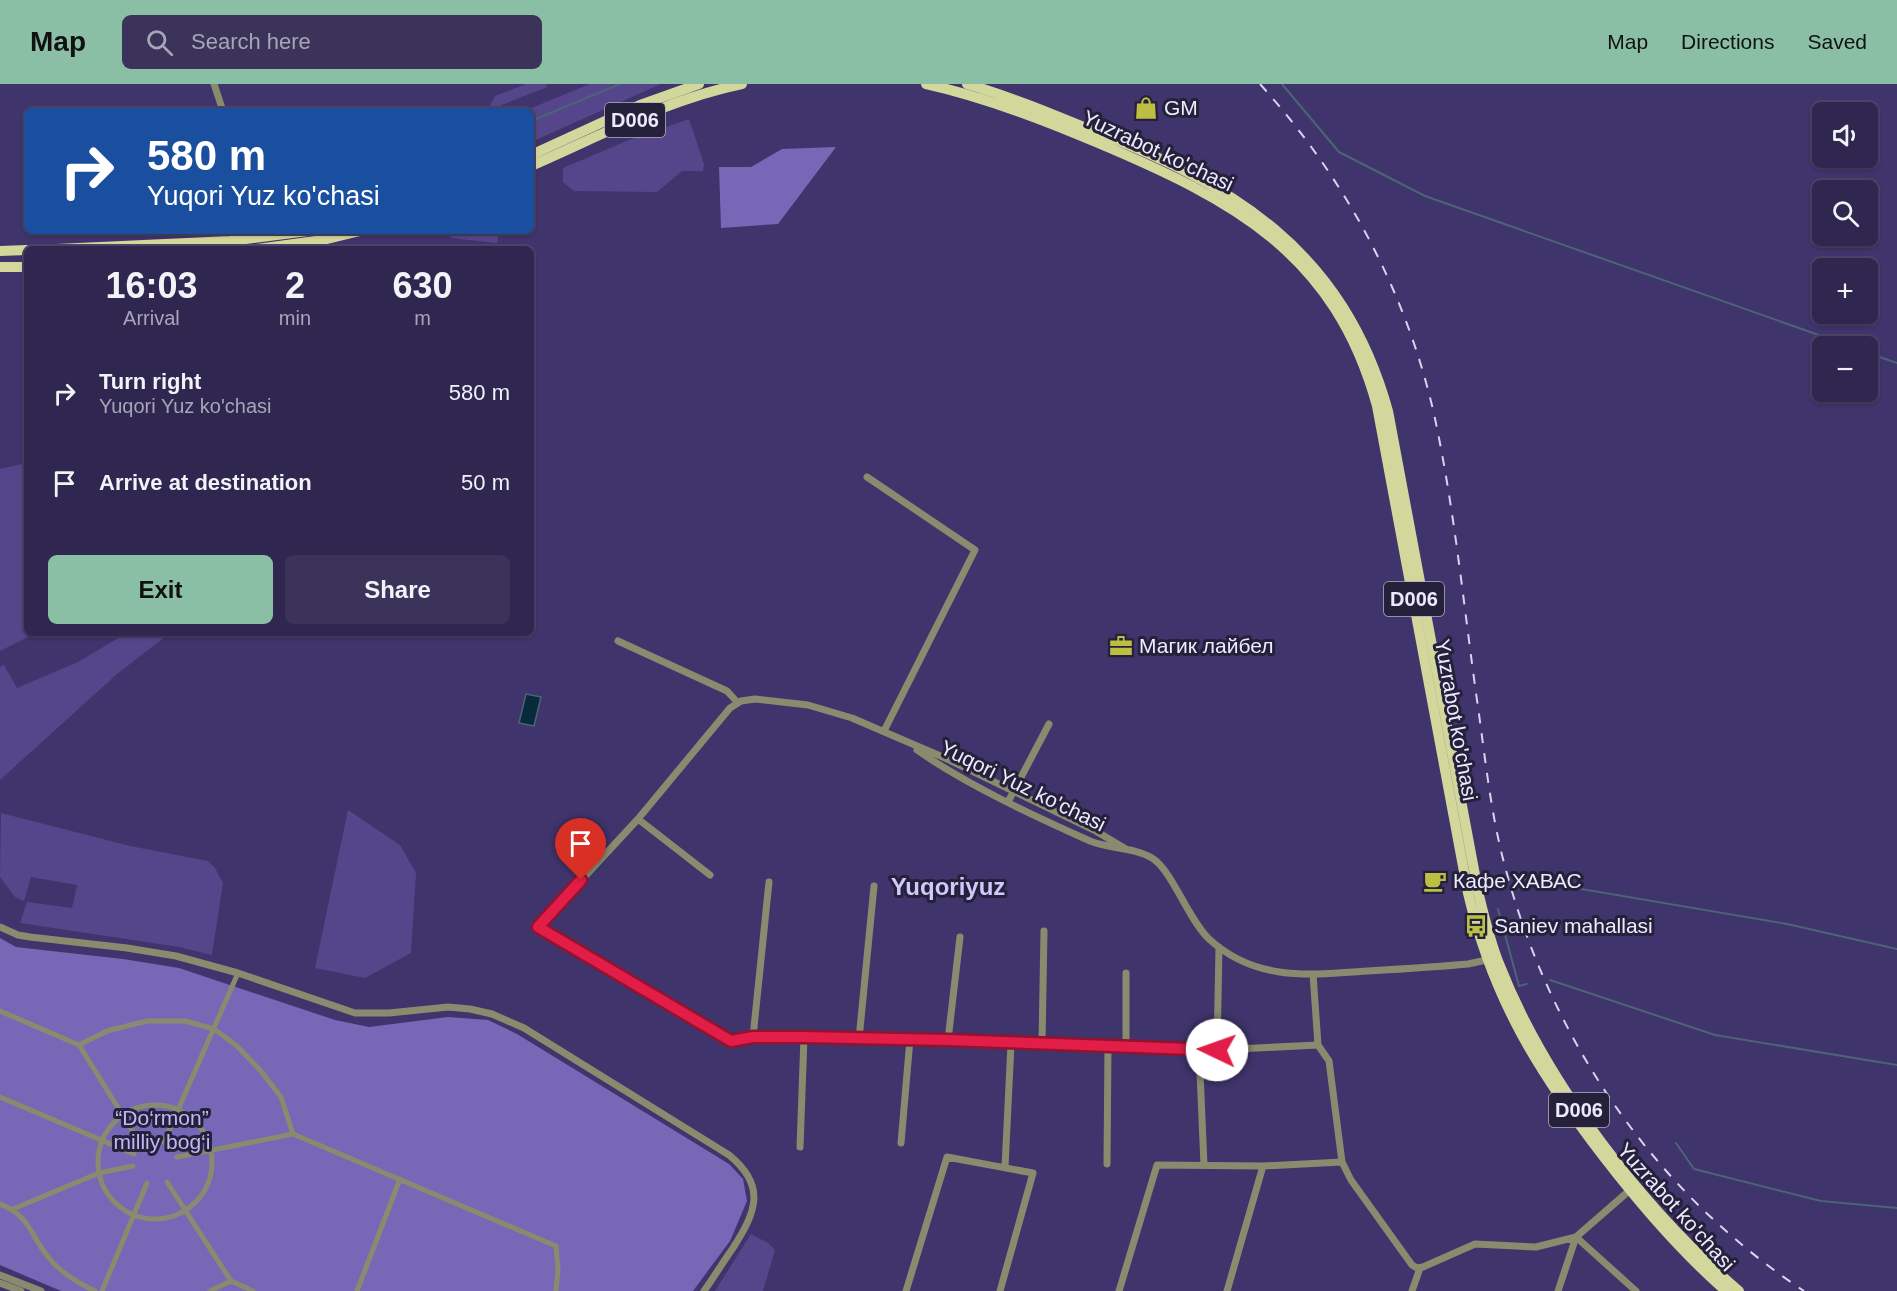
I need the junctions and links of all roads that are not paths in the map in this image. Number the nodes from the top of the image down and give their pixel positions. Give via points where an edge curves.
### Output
1 (214, 84) edge
2 (699, 84) edge
3 (742, 84) edge
4 (926, 84) edge
5 (967, 84) edge
6 (222, 108) edge
7 (534, 154) edge
8 (534, 165) edge
9 (290, 234) edge
10 (348, 234) edge
11 (259, 239) edge
12 (118, 246) edge
13 (24, 250) edge
14 (0, 251) edge
15 (0, 267) edge
16 (24, 267) edge
17 (867, 477) dead end
18 (618, 641) dead end
19 (738, 703) junction
20 (1049, 724) dead end
21 (884, 731) junction
22 (910, 744) junction
23 (1014, 791) junction
24 (1008, 802) junction
25 (638, 819) junction
26 (1462, 833) junction
27 (1126, 849) junction
28 (710, 875) dead end
29 (769, 882) dead end
30 (874, 886) dead end
31 (0, 927) edge
32 (1044, 932) dead end
33 (960, 937) dead end
34 (1219, 947) junction
35 (1492, 959) junction
36 (238, 973) junction
37 (1126, 973) dead end
38 (1313, 975) junction
39 (0, 1011) edge
40 (214, 1029) junction
41 (753, 1037) junction
42 (804, 1037) junction
43 (859, 1039) junction
44 (910, 1039) junction
45 (948, 1040) junction
46 (1041, 1043) junction
47 (1011, 1044) junction
48 (79, 1045) junction
49 (1318, 1045) junction
50 (1108, 1047) junction
51 (1126, 1047) junction
52 (1198, 1049) junction
53 (1217, 1050) junction
54 (0, 1097) edge
55 (178, 1109) junction
56 (124, 1114) junction
57 (293, 1134) junction
58 (102, 1140) junction
59 (164, 1142) dead end
60 (140, 1143) dead end
61 (901, 1143) dead end
62 (800, 1147) dead end
63 (212, 1150) junction
64 (134, 1154) dead end
65 (177, 1157) dead end
66 (1342, 1162) junction
67 (1107, 1164) dead end
68 (1204, 1165) junction
69 (133, 1166) dead end
70 (1005, 1167) junction
71 (1263, 1167) junction
72 (99, 1173) junction
73 (400, 1179) junction
74 (167, 1182) dead end
75 (147, 1183) dead end
76 (1630, 1190) junction
77 (0, 1204) edge
78 (13, 1209) junction
79 (186, 1211) junction
80 (133, 1215) junction
81 (1576, 1237) junction
82 (1698, 1258) junction
83 (1420, 1268) junction
84 (0, 1275) edge
85 (231, 1281) junction
86 (0, 1283) edge
87 (21, 1291) edge
88 (41, 1291) edge
89 (95, 1291) edge
90 (102, 1291) edge
91 (210, 1291) edge
92 (253, 1291) edge
93 (357, 1291) edge
94 (556, 1291) edge
95 (704, 1291) edge
96 (906, 1291) edge
97 (1000, 1291) edge
98 (1119, 1291) edge
99 (1227, 1291) edge
100 (1412, 1291) edge
101 (1558, 1291) edge
102 (1636, 1291) edge
103 (1726, 1291) edge
104 (1739, 1291) edge

1 - 6 street
2 - 7 main road, D006 via 640,105
3 - 8 main road, D006 via 670,105
4 - 26 main road, Yuzrabot ko'chasi / D006 via 1030,115 1198,188 1270,235 1322,290 1353,341 1377,405
5 - 26 main road, Yuzrabot ko'chasi / D006 via 1097,132 1203,179 1249,208 1284,237 1338,298 1370,357 1388,411
9 - 11 main road
10 - 11 main road via 323,240
11 - 12 main road
13 - 14 main road
15 - 16 main road
17 - 21 street via 975,550
18 - 19 street via 727,691
19 - 21 street, Yuqori Yuz ko'chasi via 756,699 808,705
19 - 25 street
20 - 23 street
21 - 22 street, Yuqori Yuz ko'chasi
22 - 23 street, Yuqori Yuz ko'chasi
22 - 24 street, Yuqori Yuz ko'chasi via 936,763
23 - 24 street
23 - 27 street, Yuqori Yuz ko'chasi
24 - 27 street, Yuqori Yuz ko'chasi via 1094,842
25 - 28 street
25 - 41 street via 538,927 731,1041
26 - 35 main road, Yuzrabot ko'chasi / D006
27 - 34 street, Yuqori Yuz ko'chasi via 1152,858 1166,873 1200,930
29 - 41 street
30 - 43 street
31 - 36 street via 24,936 176,956
32 - 46 street
33 - 45 street
34 - 38 street, Yuqori Yuz ko'chasi via 1259,968
34 - 53 street
35 - 38 street, Yuqori Yuz ko'chasi
35 - 76 main road, Yuzrabot ko'chasi / D006 via 1513,1020 1544,1073
35 - 82 main road, Yuzrabot ko'chasi / D006 via 1568,1095 1635,1184
36 - 40 street
36 - 95 street via 355,1013 448,1007 492,1014 564,1051 729,1155 749,1176 754,1204 747,1224
37 - 51 street
38 - 49 street
39 - 48 street
40 - 48 street via 185,1021 147,1021 107,1031
40 - 55 street
40 - 57 street via 237,1046 281,1097
41 - 42 street
42 - 43 street
42 - 62 street
43 - 44 street
44 - 45 street
44 - 61 street
45 - 47 street
46 - 47 street
46 - 50 street
47 - 70 street
48 - 56 street
49 - 53 street
49 - 66 street via 1329,1061
50 - 51 street
50 - 67 street
51 - 52 street
52 - 53 street
52 - 68 street
54 - 58 street
55 - 56 street via 142,1106
55 - 59 street
55 - 63 street via 202,1129
56 - 58 street
56 - 60 street
57 - 63 street
57 - 73 street
58 - 64 street
58 - 72 street
63 - 65 street
63 - 79 street via 212,1173 204,1193
66 - 71 street
66 - 83 street via 1412,1265
68 - 71 street
68 - 98 street via 1157,1165
69 - 72 street
70 - 96 street via 947,1157
70 - 97 street via 1034,1173
71 - 99 street
72 - 78 street
72 - 80 street via 109,1197
73 - 93 street
73 - 94 street via 556,1246
74 - 79 street
75 - 80 street
76 - 81 street
76 - 82 main road, Yuzrabot ko'chasi / D006
77 - 78 street
78 - 89 street via 26,1221 49,1258 77,1283
79 - 80 street via 168,1218
79 - 85 street
80 - 90 street
81 - 83 street via 1536,1247 1474,1244
81 - 101 street
81 - 102 street
82 - 103 main road, Yuzrabot ko'chasi / D006
82 - 104 main road, Yuzrabot ko'chasi / D006
83 - 100 street
84 - 88 street
85 - 91 street
85 - 92 street
86 - 87 street

